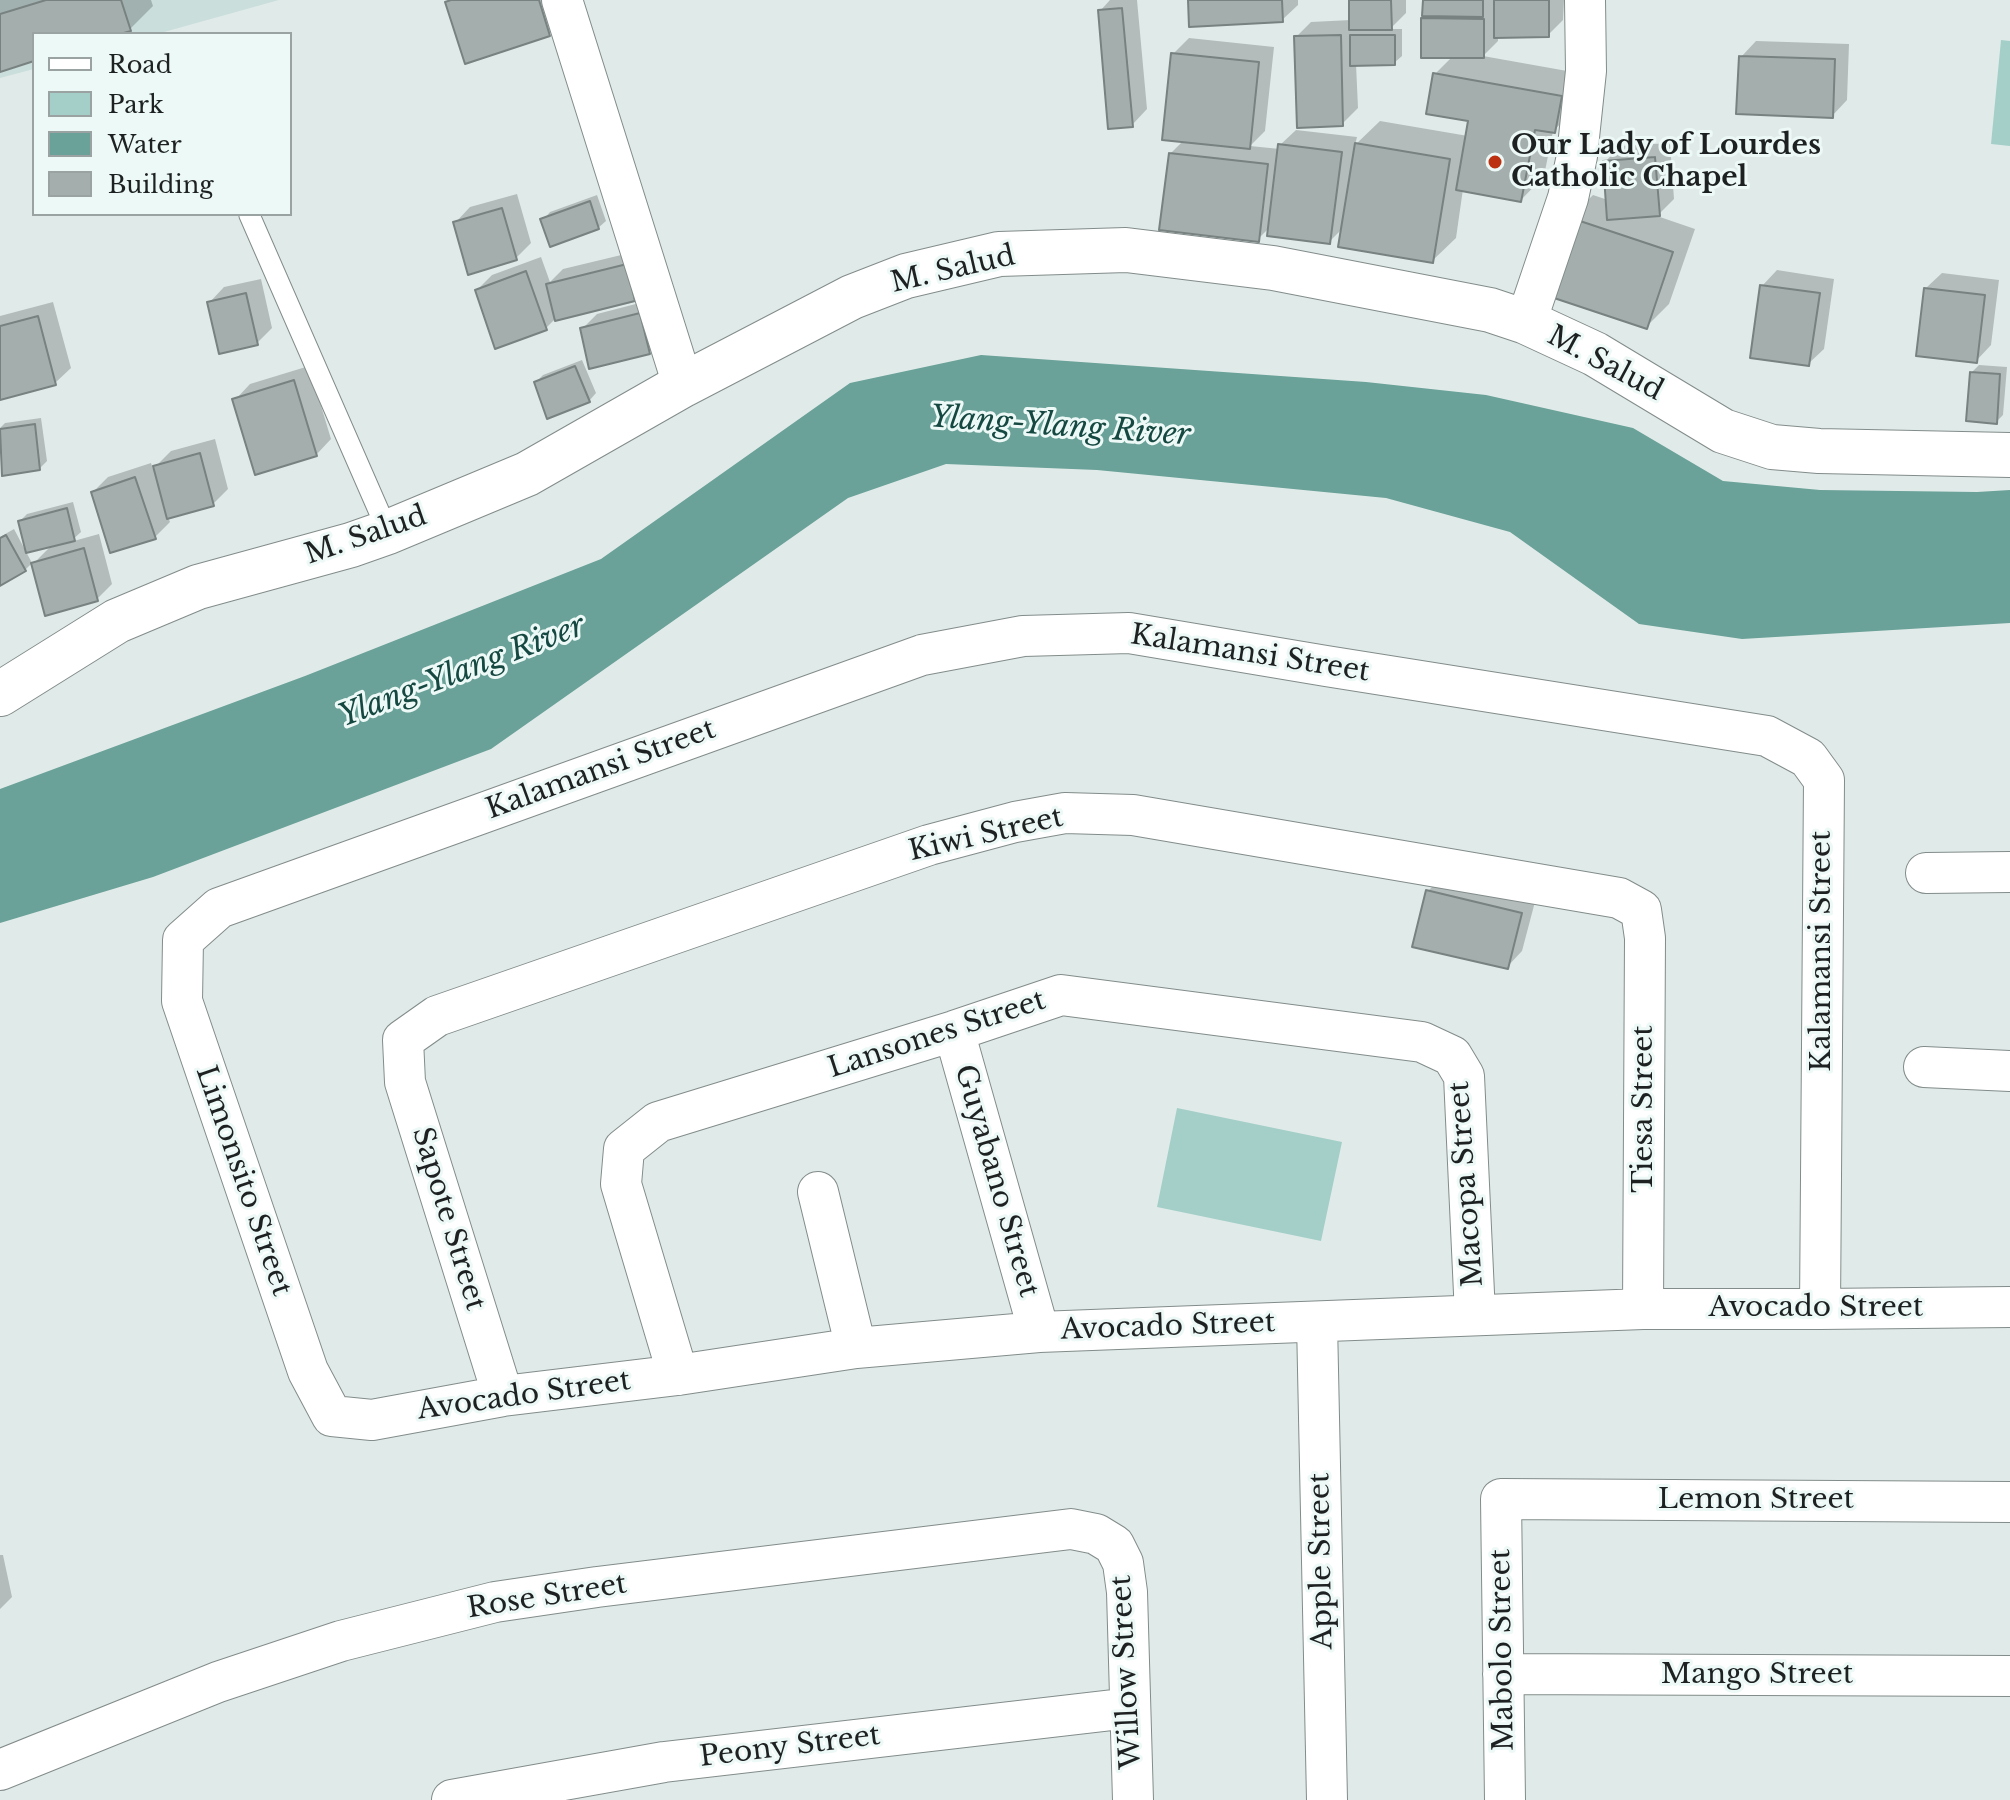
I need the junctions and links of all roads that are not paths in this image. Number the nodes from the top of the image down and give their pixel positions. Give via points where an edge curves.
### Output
1 (562, 0) edge
2 (1585, 0) edge
3 (250, 216) edge
4 (1526, 322) junction
5 (683, 385) junction
6 (2010, 455) edge
7 (388, 532) junction
8 (0, 694) edge
9 (2010, 872) edge
10 (1926, 873) dead end
11 (1641, 910) joint
12 (183, 940) joint
13 (954, 1031) junction
14 (403, 1040) joint
15 (1452, 1056) joint
16 (1924, 1067) dead end
17 (2010, 1071) edge
18 (818, 1192) dead end
19 (2010, 1307) edge
20 (1643, 1309) junction
21 (1820, 1309) junction
22 (1475, 1315) junction
23 (1317, 1322) junction
24 (1039, 1332) junction
25 (856, 1348) junction
26 (678, 1375) junction
27 (503, 1396) junction
28 (332, 1416) joint
29 (1501, 1499) joint
30 (2010, 1502) edge
31 (1114, 1545) joint
32 (1503, 1674) junction
33 (2010, 1676) edge
34 (1130, 1708) junction
35 (0, 1770) edge
36 (452, 1800) edge
37 (1133, 1800) edge
38 (1327, 1800) edge
39 (1505, 1800) edge

1 - 5 street
2 - 4 street via 1586,71 1577,156
3 - 7 lane
4 - 5 street, M. Salud via 1490,310 1244,264 1126,250 999,254 906,276 852,297
4 - 6 street, M. Salud via 1595,354 1723,431 1772,447
5 - 7 street, M. Salud via 527,474
7 - 8 street, M. Salud via 198,587 117,621
9 - 10 street
11 - 14 street, Kiwi Street via 1619,898 1133,815 1065,813 929,845 437,1016
11 - 20 street, Tiesa Street
12 - 21 street, Kalamansi Street via 219,908 922,655 1023,636 1129,633 1767,736 1808,758 1824,780
12 - 28 street, Limonsito Street via 182,1001 308,1371
13 - 15 street, Lansones Street via 1061,995 1422,1042
13 - 24 street, Guyabano Street
13 - 26 street, Lansones Street via 658,1122 624,1149 621,1184
14 - 27 street, Sapote Street via 405,1082
15 - 22 street, Macopa Street via 1464,1076
16 - 17 street
18 - 25 street
19 - 21 street, Avocado Street
20 - 21 street, Avocado Street
20 - 22 street, Avocado Street
22 - 23 street, Avocado Street
23 - 24 street, Avocado Street
23 - 38 street, Apple Street
24 - 25 street, Avocado Street
25 - 26 street, Avocado Street
26 - 27 street, Avocado Street
27 - 28 street, Avocado Street via 372,1420
29 - 30 street, Lemon Street
29 - 32 street, Mabolo Street
31 - 34 street, Willow Street via 1127,1592
31 - 35 street, Rose Street via 1096,1534 1071,1529 495,1602 341,1641 218,1682
32 - 33 street, Mango Street
32 - 39 street, Mabolo Street
34 - 36 street, Peony Street via 664,1762
34 - 37 street, Willow Street

